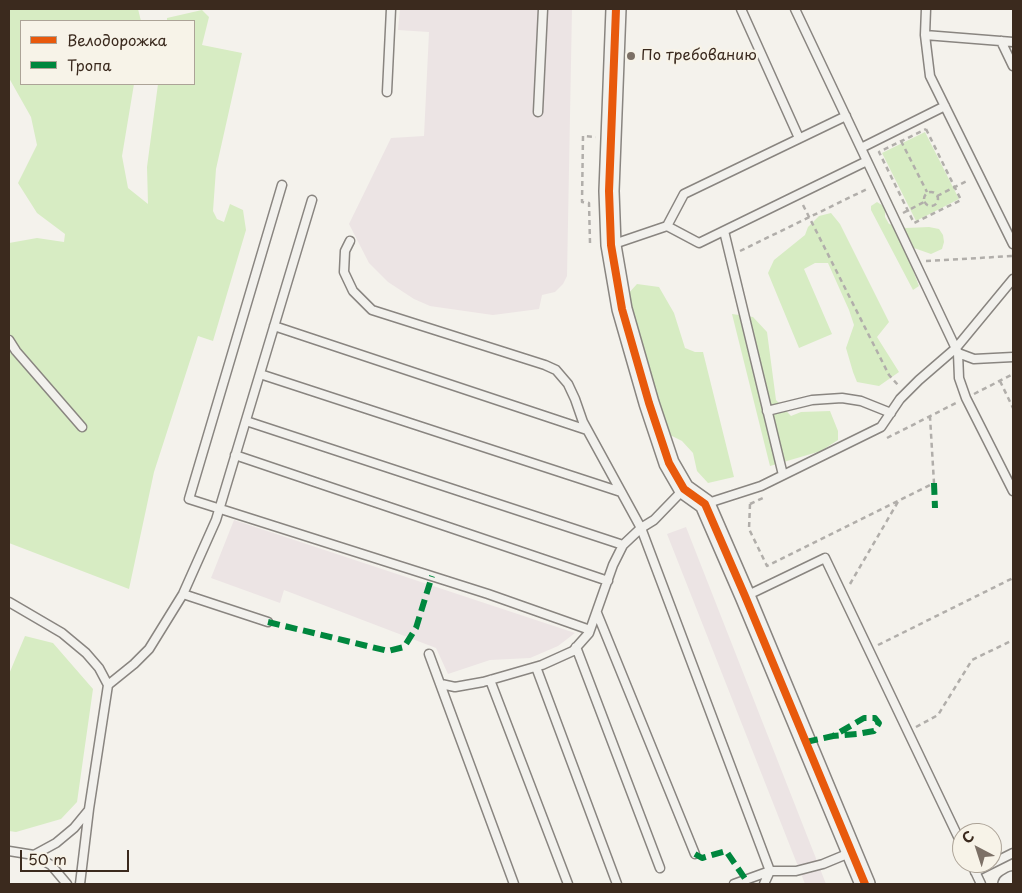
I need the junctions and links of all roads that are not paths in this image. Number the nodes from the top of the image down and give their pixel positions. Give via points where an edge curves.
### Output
1 (390, 9) edge
2 (543, 9) edge
3 (616, 9) edge
4 (741, 9) edge
5 (795, 9) edge
6 (926, 9) edge
7 (925, 35) junction
8 (1001, 41) junction
9 (1013, 42) edge
10 (1013, 66) edge
11 (387, 92) dead end
12 (945, 106) junction
13 (538, 112) dead end
14 (846, 116) junction
15 (799, 138) junction
16 (861, 148) junction
17 (867, 160) junction
18 (282, 185) dead end
19 (312, 200) dead end
20 (667, 226) junction
21 (724, 231) junction
22 (350, 241) dead end
23 (1013, 244) edge
24 (611, 245) junction
25 (1013, 279) edge
26 (274, 326) junction
27 (9, 340) edge
28 (957, 350) junction
29 (1013, 357) edge
30 (260, 374) junction
31 (767, 411) junction
32 (891, 413) junction
33 (246, 421) junction
34 (82, 427) dead end
35 (587, 430) junction
36 (235, 455) junction
37 (783, 475) junction
38 (684, 489) junction
39 (1013, 491) edge
40 (621, 492) junction
41 (705, 504) junction
42 (219, 508) junction
43 (641, 528) junction
44 (624, 545) junction
45 (608, 581) junction
46 (183, 594) junction
47 (745, 596) junction
48 (9, 602) edge
49 (597, 613) junction
50 (268, 622) dead end
51 (590, 630) junction
52 (576, 647) junction
53 (429, 654) dead end
54 (536, 667) junction
55 (490, 680) junction
56 (441, 684) junction
57 (108, 685) junction
58 (89, 809) junction
59 (952, 824) edge
60 (9, 851) edge
61 (852, 852) junction
62 (34, 854) junction
63 (695, 854) dead end
64 (660, 868) dead end
65 (770, 871) junction
66 (1013, 881) edge
67 (67, 884) edge
68 (80, 884) edge
69 (514, 884) edge
70 (568, 884) edge
71 (617, 884) edge
72 (734, 884) edge
73 (764, 884) edge
74 (865, 884) edge
75 (1008, 884) edge

1 - 11 lane
2 - 13 lane
3 - 24 street via 609,191
4 - 15 lane
5 - 14 lane
6 - 7 lane
7 - 8 lane
7 - 12 lane via 930,76
8 - 9 lane
8 - 10 lane
12 - 16 lane
12 - 23 lane
14 - 15 lane
14 - 16 lane
15 - 20 lane via 684,194
16 - 17 lane
17 - 21 lane
17 - 28 lane
18 - 42 lane via 189,499
19 - 26 lane
20 - 21 lane via 699,243
20 - 24 lane
21 - 31 lane
22 - 35 lane via 345,250 344,272 352,291 372,310 556,370 568,384
24 - 38 street via 622,309 649,403 670,463
25 - 28 lane
26 - 30 lane
26 - 35 lane
27 - 34 lane
28 - 29 lane via 974,359
28 - 32 lane via 906,393
28 - 39 lane via 959,378 966,398
30 - 33 lane
30 - 40 lane
31 - 32 lane via 812,400 842,398 861,401
31 - 37 lane
32 - 37 lane via 881,427
33 - 36 lane
33 - 44 lane
35 - 40 lane
36 - 42 lane
36 - 45 lane
37 - 41 lane via 761,486
38 - 41 street
38 - 43 lane via 654,520
40 - 43 lane
41 - 47 street
42 - 46 lane
42 - 51 lane
43 - 44 lane
43 - 65 lane
44 - 45 lane
45 - 49 lane
46 - 50 lane
46 - 57 lane via 149,649
47 - 59 lane via 825,558
47 - 61 street
48 - 57 lane via 62,633 99,668
49 - 51 lane
49 - 63 lane
51 - 52 lane
52 - 54 lane
52 - 64 lane
53 - 56 lane
54 - 55 lane
54 - 71 lane
55 - 56 lane via 455,687
55 - 70 lane
56 - 69 lane
57 - 58 lane
58 - 62 lane via 56,843
58 - 68 lane
60 - 62 lane
61 - 65 lane via 796,871
61 - 74 street
62 - 67 lane via 51,865
65 - 72 lane
65 - 73 lane
66 - 75 street

